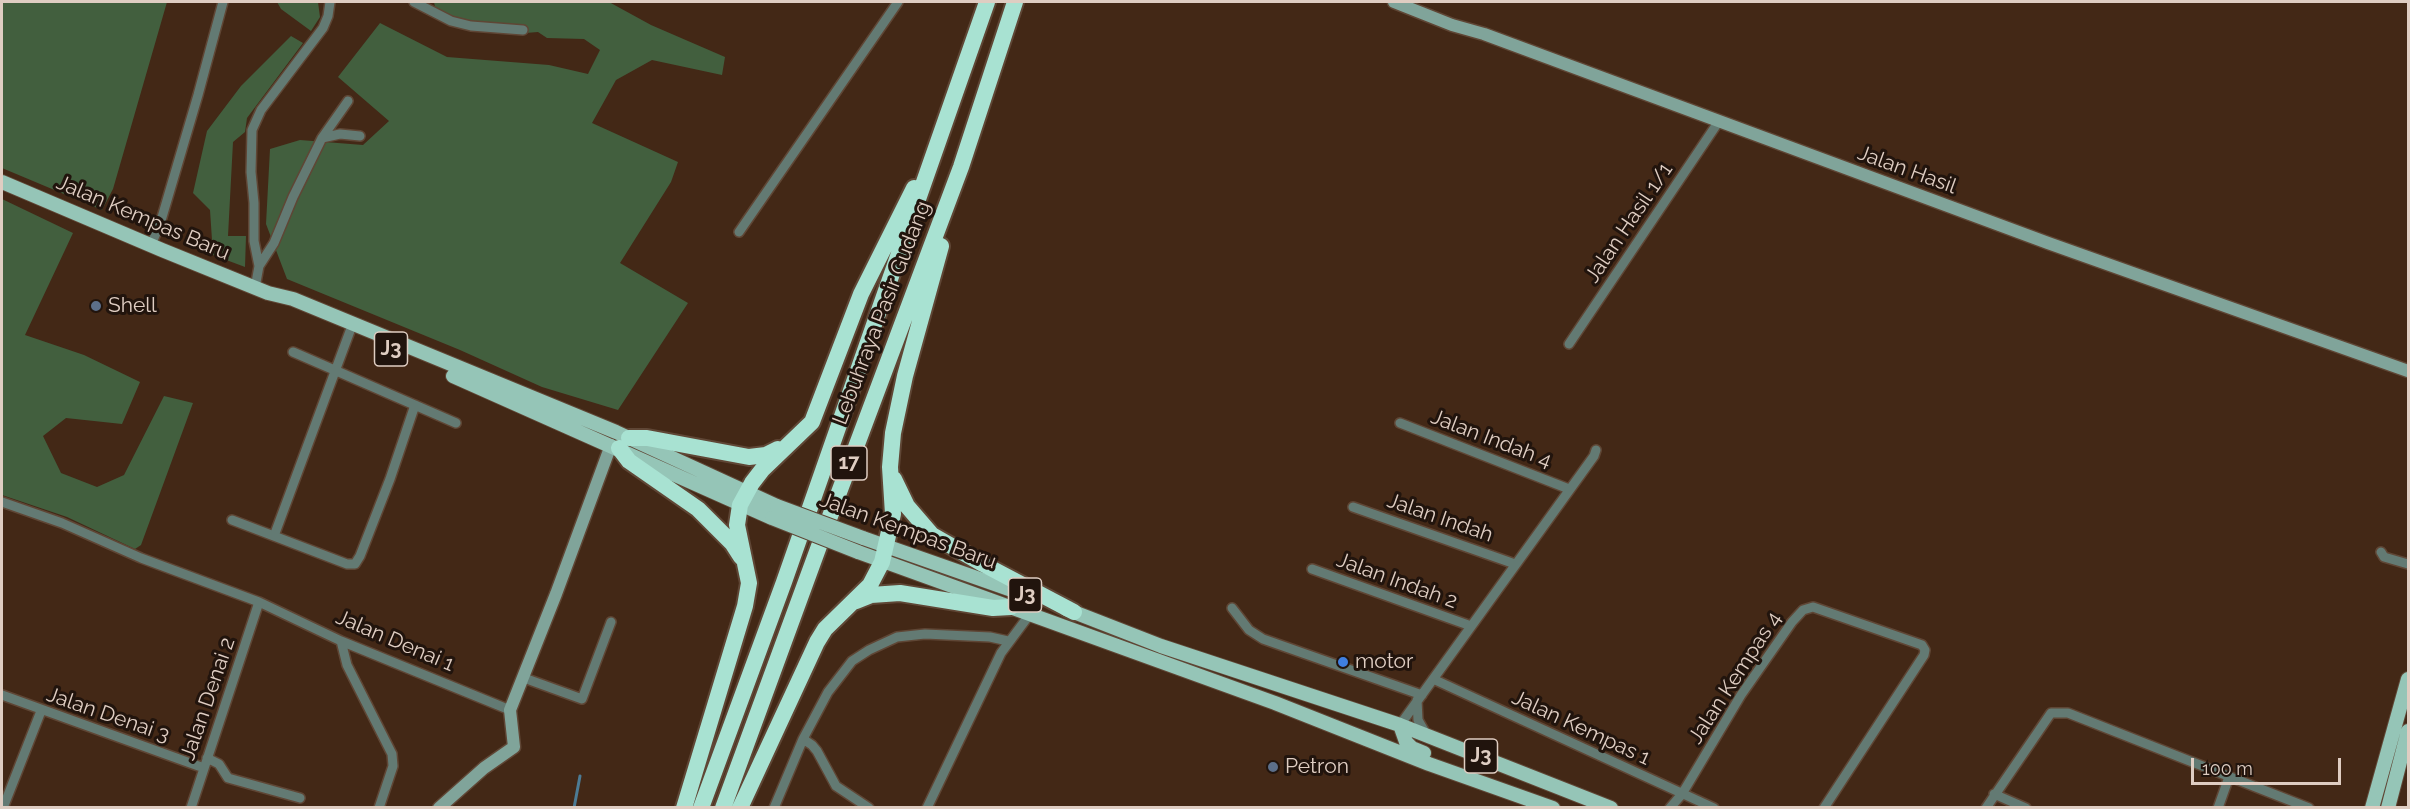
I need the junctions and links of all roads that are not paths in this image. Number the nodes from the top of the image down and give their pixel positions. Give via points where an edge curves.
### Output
1 (223, 2) edge
2 (330, 2) edge
3 (414, 2) edge
4 (898, 2) edge
5 (987, 2) edge
6 (1015, 2) edge
7 (1394, 2) edge
8 (524, 30) dead end
9 (348, 101) dead end
10 (948, 118) junction
11 (1719, 121) junction
12 (360, 136) dead end
13 (322, 138) junction
14 (961, 167) junction
15 (2, 182) edge
16 (739, 232) dead end
17 (151, 245) junction
18 (259, 266) junction
19 (261, 290) junction
20 (350, 331) junction
21 (1569, 344) dead end
22 (294, 352) dead end
23 (335, 370) junction
24 (2409, 371) edge
25 (415, 405) junction
26 (456, 423) dead end
27 (1400, 423) dead end
28 (794, 441) junction
29 (619, 444) junction
30 (1596, 450) dead end
31 (890, 467) junction
32 (1569, 489) junction
33 (743, 500) junction
34 (2, 502) edge
35 (1353, 507) dead end
36 (775, 512) junction
37 (232, 520) dead end
38 (274, 536) junction
39 (2381, 552) dead end
40 (885, 554) junction
41 (1515, 564) junction
42 (2409, 564) edge
43 (747, 566) junction
44 (1312, 569) dead end
45 (855, 601) junction
46 (259, 602) junction
47 (1011, 607) junction
48 (1232, 608) dead end
49 (1074, 612) junction
50 (1030, 614) junction
51 (611, 622) dead end
52 (1471, 626) junction
53 (341, 641) junction
54 (1008, 641) junction
55 (524, 678) junction
56 (1433, 679) junction
57 (2409, 679) edge
58 (2, 695) edge
59 (1420, 697) junction
60 (510, 710) junction
61 (41, 711) junction
62 (1400, 724) junction
63 (2409, 730) edge
64 (1427, 736) junction
65 (803, 739) junction
66 (207, 758) junction
67 (204, 768) junction
68 (2229, 777) junction
69 (1477, 780) junction
70 (1682, 794) junction
71 (1994, 794) junction
72 (300, 798) dead end
73 (3, 807) edge
74 (191, 807) edge
75 (379, 807) edge
76 (439, 807) edge
77 (684, 807) edge
78 (701, 807) edge
79 (723, 807) edge
80 (740, 807) edge
81 (774, 807) edge
82 (869, 807) edge
83 (927, 807) edge
84 (1553, 807) edge
85 (1611, 807) edge
86 (1670, 807) edge
87 (1678, 807) edge
88 (1714, 807) edge
89 (1824, 807) edge
90 (1986, 807) edge
91 (2026, 807) edge
92 (2218, 807) edge
93 (2309, 807) edge
94 (2372, 807) edge
95 (2388, 807) edge

1 - 17 street
2 - 18 street via 325,25 261,110 252,130 250,172
3 - 8 street via 451,21
4 - 16 street
5 - 10 highway, Lebuhraya Pasir Gudang / 17
6 - 14 highway, Lebuhraya Pasir Gudang / 17
7 - 11 street, Jalan Hasil
9 - 13 street
10 - 28 highway via 861,294 812,422
10 - 78 highway, Lebuhraya Pasir Gudang / 17
11 - 21 street, Jalan Hasil 1/1
11 - 24 street, Jalan Hasil
12 - 13 street via 339,134
13 - 18 street via 274,243
14 - 31 highway via 905,376
14 - 79 highway, Lebuhraya Pasir Gudang / 17
15 - 17 main road, Jalan Kempas Baru / J3
17 - 19 main road, Jalan Kempas Baru / J3
18 - 19 street
19 - 20 main road, Jalan Kempas Baru / J3
19 - 29 main road, Jalan Kempas Baru / J3 via 293,299
20 - 23 street
20 - 29 main road, Jalan Kempas Baru / J3
22 - 23 street
23 - 25 street
23 - 38 street
25 - 26 street
25 - 38 street via 355,564
27 - 32 street, Jalan Indah 4
28 - 29 highway via 766,455 749,457 647,438
28 - 33 highway via 776,454
29 - 33 main road, Jalan Kempas Baru / J3
29 - 43 highway via 629,461 698,509 732,543
29 - 55 street
30 - 32 street
31 - 40 highway via 893,514
31 - 49 highway via 907,506 932,535
32 - 41 street
33 - 36 main road, Jalan Kempas Baru / J3
33 - 43 highway via 737,525
34 - 46 street, Jalan Denai 1
35 - 41 street, Jalan Indah
36 - 40 main road, Jalan Kempas Baru / J3, bridge via 863,538
36 - 40 main road, Jalan Kempas Baru / J3, bridge via 858,552
37 - 38 street
39 - 42 street via 2384,557
40 - 45 highway via 870,585
40 - 47 main road, Jalan Kempas Baru / J3
40 - 49 main road, Jalan Kempas Baru / J3
41 - 52 street
43 - 77 highway via 749,583 744,606
44 - 52 street, Jalan Indah 2
45 - 47 highway via 900,593 993,608
45 - 80 highway via 830,624 818,642
46 - 53 street, Jalan Denai 1
46 - 66 street, Jalan Denai 2
47 - 50 main road, Jalan Kempas Baru / J3
48 - 59 street via 1249,630 1263,639
49 - 62 main road, Jalan Kempas Baru / J3 via 1161,646
50 - 54 street
50 - 69 main road, Jalan Kempas Baru / J3
51 - 55 street via 582,699
52 - 56 street
53 - 60 street, Jalan Denai 1
53 - 75 street via 347,665 392,754 393,766
54 - 65 street via 925,634 897,637 869,650 840,675
54 - 83 street
55 - 60 street
56 - 59 street
56 - 70 street, Jalan Kempas 1
57 - 94 main road
58 - 61 street, Jalan Denai 3
59 - 62 street
59 - 64 street via 1418,720
60 - 76 street via 514,747
61 - 67 street, Jalan Denai 3
61 - 73 street
62 - 64 main road, Jalan Kempas Baru / J3
62 - 69 main road via 1412,748
63 - 95 main road
64 - 85 main road, Jalan Kempas Baru / J3
65 - 81 street
65 - 82 street via 817,751 836,786
66 - 67 street, Jalan Denai 2
66 - 72 street via 219,764 228,778
67 - 74 street, Jalan Denai 2
68 - 71 street via 2068,713 2051,713
68 - 92 street
68 - 93 street
69 - 84 main road, Jalan Kempas Baru / J3
70 - 86 street
70 - 87 street
70 - 88 street, Jalan Kempas 1
70 - 89 street, Jalan Kempas 4 via 1741,696 1792,622 1803,610 1813,607 1922,645 1925,650
71 - 90 street
71 - 91 street

